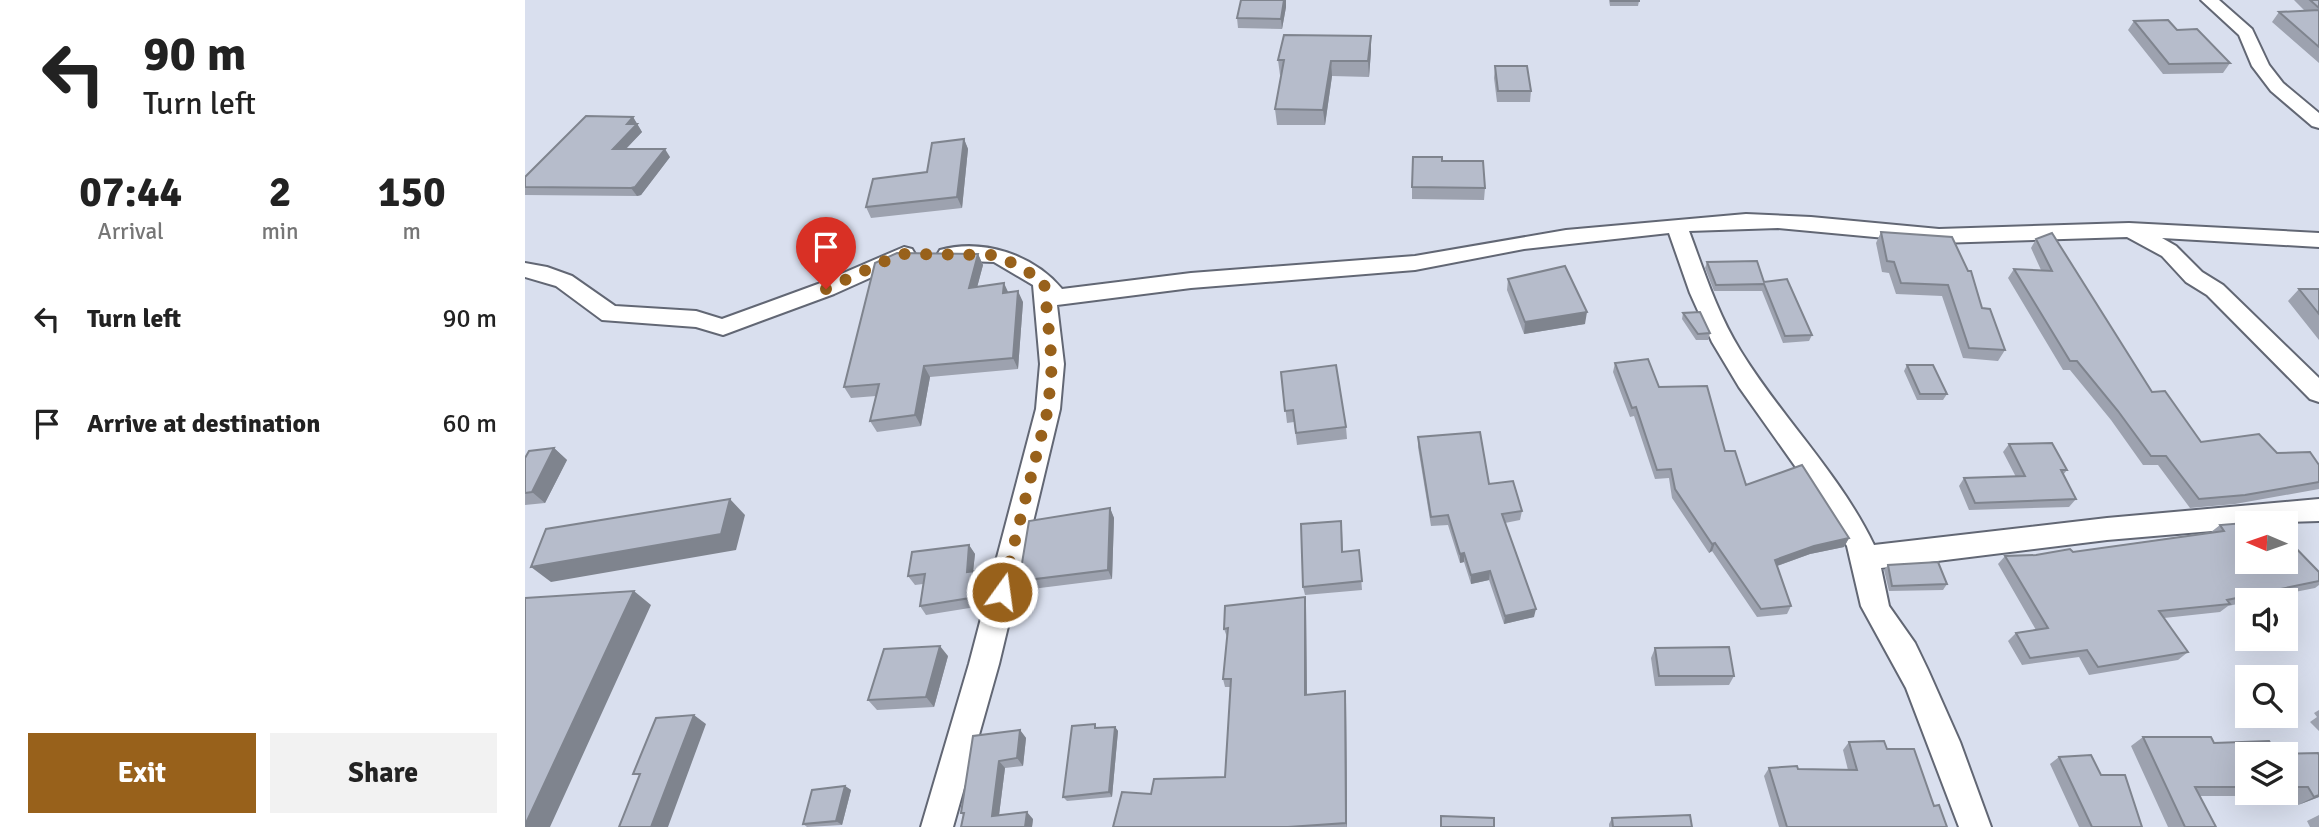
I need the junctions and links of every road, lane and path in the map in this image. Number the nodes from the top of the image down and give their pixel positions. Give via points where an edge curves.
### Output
1 (2209, 0) edge
2 (2319, 122) edge
3 (1677, 225) junction
4 (2129, 230) junction
5 (2319, 240) edge
6 (525, 270) edge
7 (1044, 281) junction
8 (2319, 393) edge
9 (2319, 510) edge
10 (1867, 558) junction
11 (937, 827) edge
12 (1975, 827) edge

1 - 2 street via 2246,33 2277,87
3 - 4 street via 1775,222 1929,236
3 - 7 street via 1539,240 1419,262 1133,285 1057,297
3 - 10 street via 1730,355 1827,488
4 - 5 street
4 - 8 street via 2168,251 2194,278 2215,290
6 - 7 street via 564,281 610,314 696,319 723,327 826,289 900,254 998,255
7 - 11 street via 1052,364 1048,409 984,664
9 - 10 street
10 - 12 street via 1875,606 1907,657 1952,758

